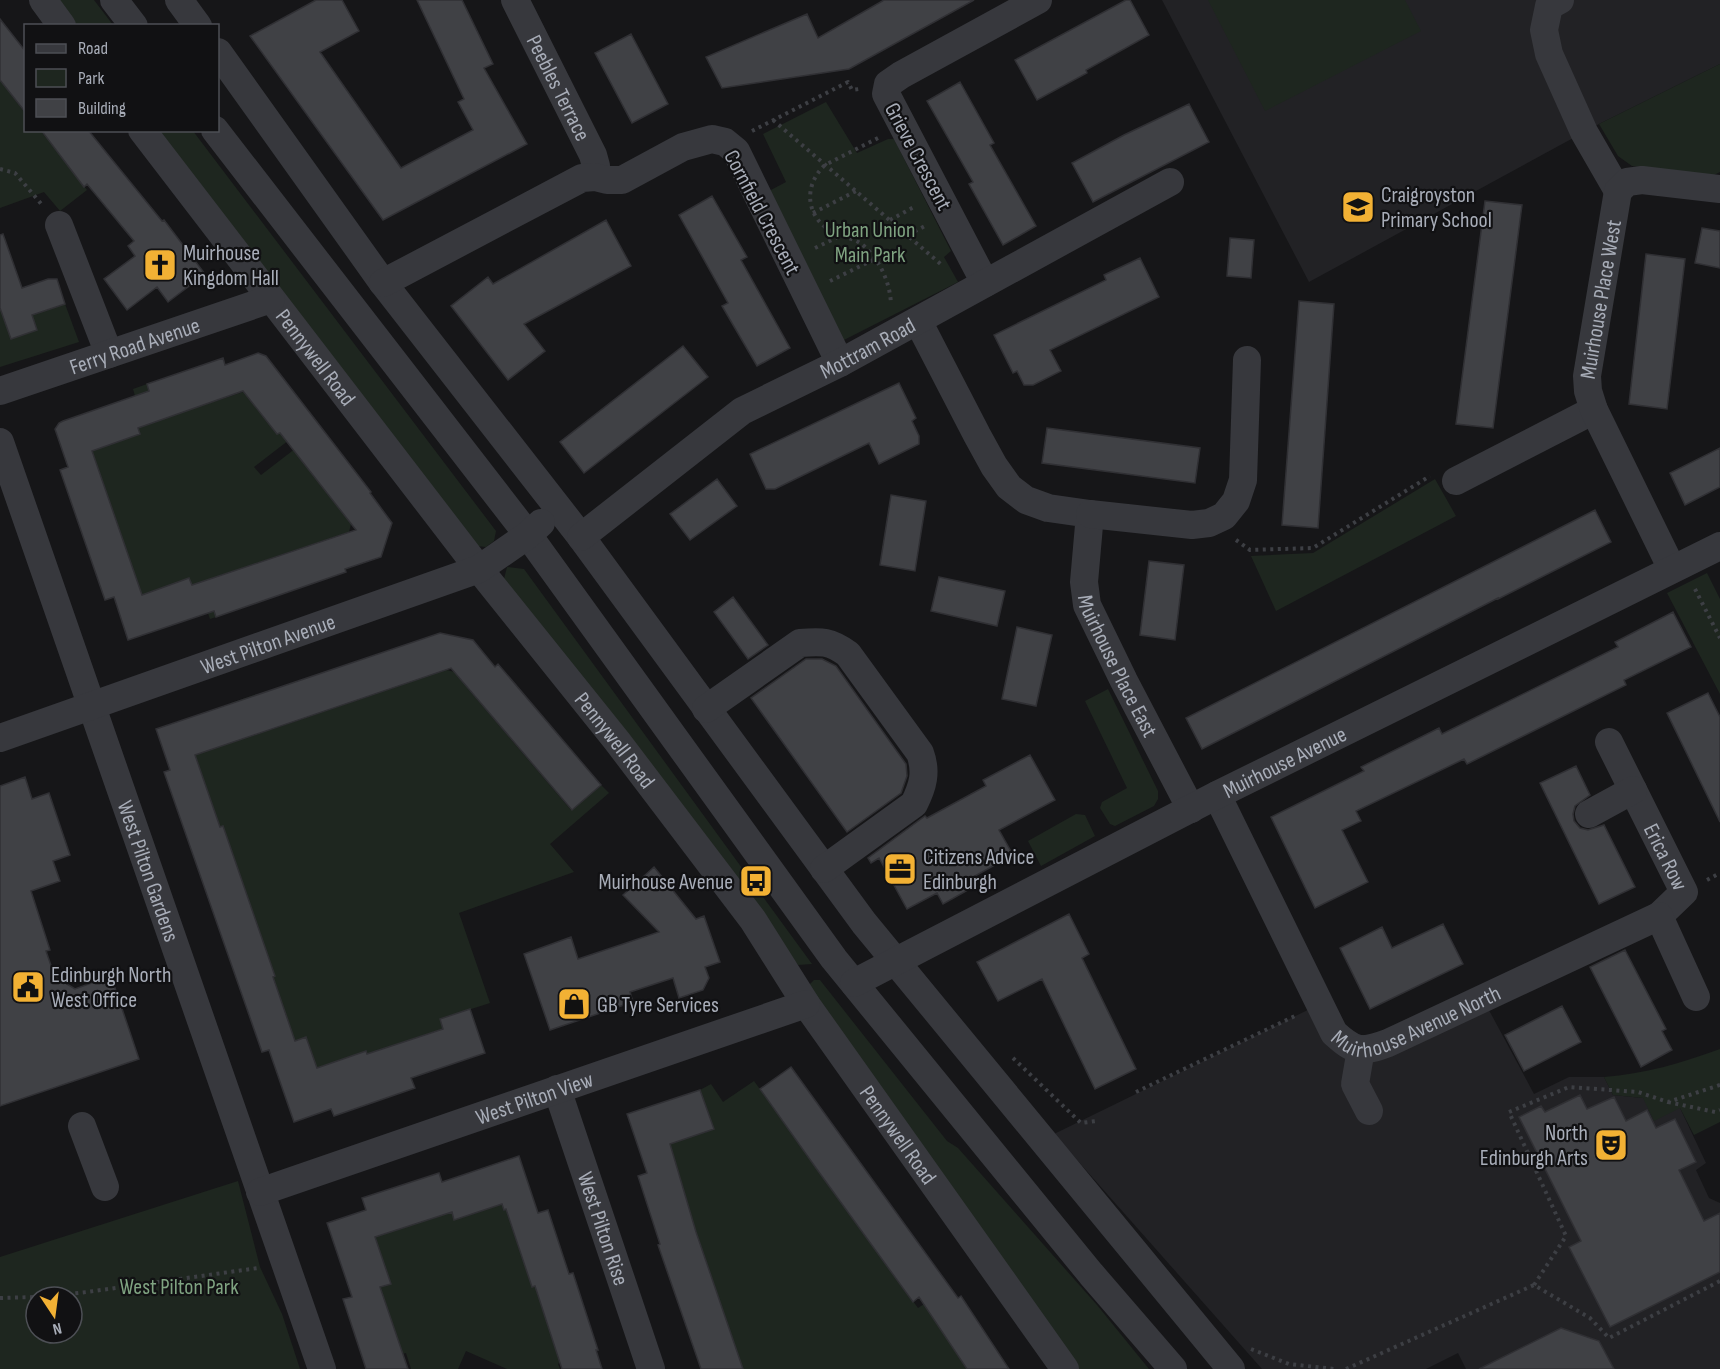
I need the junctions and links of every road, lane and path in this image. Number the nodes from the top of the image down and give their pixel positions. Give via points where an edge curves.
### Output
1 (43, 0) edge
2 (114, 0) edge
3 (179, 0) edge
4 (515, 0) edge
5 (1038, 0) edge
6 (1560, 0) edge
7 (61, 24) edge
8 (132, 24) edge
9 (197, 24) edge
10 (219, 53) edge
11 (888, 84) junction
12 (773, 120) junction
13 (903, 126) junction
14 (144, 132) edge
15 (217, 132) edge
16 (727, 143) junction
17 (825, 165) junction
18 (0, 169) edge
19 (596, 177) junction
20 (1170, 182) dead end
21 (1720, 189) edge
22 (856, 191) junction
23 (1617, 191) junction
24 (813, 213) junction
25 (59, 225) joint
26 (875, 259) junction
27 (384, 283) junction
28 (979, 287) junction
29 (806, 292) junction
30 (271, 299) junction
31 (918, 321) junction
32 (892, 335) junction
33 (109, 354) junction
34 (1246, 360) dead end
35 (840, 363) junction
36 (0, 392) edge
37 (1594, 410) junction
38 (0, 441) edge
39 (1456, 481) joint
40 (557, 507) junction
41 (1090, 514) junction
42 (1209, 522) junction
43 (528, 535) junction
44 (581, 537) junction
45 (1720, 546) edge
46 (1677, 566) junction
47 (479, 569) junction
48 (1720, 638) edge
49 (91, 707) junction
50 (706, 709) junction
51 (0, 738) edge
52 (1609, 742) dead end
53 (1633, 790) junction
54 (1217, 795) junction
55 (1191, 809) junction
56 (1589, 814) dead end
57 (824, 868) junction
58 (1659, 916) junction
59 (896, 961) junction
60 (854, 983) junction
61 (1696, 997) dead end
62 (806, 1004) junction
63 (1320, 1004) junction
64 (1361, 1049) junction
65 (1720, 1085) edge
66 (557, 1089) junction
67 (1136, 1092) dead end
68 (1668, 1102) junction
69 (1720, 1110) edge
70 (1369, 1111) dead end
71 (82, 1126) dead end
72 (105, 1187) dead end
73 (260, 1192) junction
74 (285, 1262) junction
75 (1720, 1281) edge
76 (1534, 1285) junction
77 (84, 1291) edge
78 (24, 1297) edge
79 (0, 1298) edge
80 (1236, 1357) edge
81 (322, 1369) edge
82 (651, 1369) edge
83 (1065, 1369) edge
84 (1173, 1369) edge
85 (1334, 1369) edge
86 (1346, 1369) edge

1 - 7 street
2 - 8 street
3 - 9 street
4 - 19 street, Peebles Terrace via 593,155
5 - 11 street, Grieve Crescent
6 - 23 street via 1549,6 1544,30 1549,54 1584,132
10 - 27 street
11 - 12 path via 852,90 848,82
11 - 13 street, Grieve Crescent via 886,94
12 - 16 path
12 - 17 path
13 - 17 path
13 - 28 street, Grieve Crescent
14 - 30 street, Pennywell Road
15 - 43 street, Pennywell Road
16 - 19 street, Cornfield Crescent via 698,141 621,180
16 - 29 street, Cornfield Crescent via 736,151
17 - 22 path
17 - 24 path via 809,190
18 - 25 path via 15,173
19 - 27 street, Cornfield Crescent via 582,178
20 - 28 street, Mottram Road
21 - 23 street, Muirhouse Place West via 1642,180 1627,182
22 - 24 path
22 - 28 path
23 - 37 street, Muirhouse Place West via 1587,376
24 - 26 path via 833,233 857,240
25 - 33 street
26 - 29 path
26 - 32 path via 889,289
27 - 40 street
28 - 31 street, Mottram Road
29 - 35 street, Cornfield Crescent
30 - 33 street, Ferry Road Avenue
30 - 47 street, Pennywell Road
31 - 32 street, Mottram Road
31 - 41 street via 977,435 1009,487 1026,500 1048,508
32 - 35 street, Mottram Road
33 - 36 street, Ferry Road Avenue
34 - 42 street via 1243,480 1236,501 1224,516
35 - 44 street, Mottram Road via 742,411
37 - 39 street
37 - 46 street, Muirhouse Place West
38 - 49 street, West Pilton Gardens
39 - 42 path via 1436,473 1313,548 1250,550
40 - 43 street
40 - 44 street
41 - 42 street via 1192,525
41 - 55 street, Muirhouse Place East via 1084,582 1087,604
43 - 47 street, West Pilton Avenue
43 - 60 street, Pennywell Road
44 - 50 street
45 - 46 street, Muirhouse Avenue
46 - 48 path
46 - 54 street, Muirhouse Avenue
47 - 49 street, West Pilton Avenue
47 - 62 street, Pennywell Road via 753,920
49 - 51 street, West Pilton Avenue
49 - 73 street, West Pilton Gardens via 210,1082
50 - 57 street
50 - 57 street via 800,643 835,645 848,654 920,753 924,777 914,804
52 - 53 street, Erica Row
53 - 56 street
53 - 58 street, Erica Row via 1684,892
54 - 55 street, Muirhouse Avenue
54 - 63 street, Muirhouse Avenue North
55 - 59 street, Muirhouse Avenue
57 - 59 street
58 - 61 street
58 - 64 street, Muirhouse Avenue North via 1388,1043
59 - 60 street, Muirhouse Avenue
59 - 80 street
60 - 84 street, Pennywell Road
62 - 66 street, West Pilton View
62 - 83 street, Pennywell Road
63 - 64 street, Muirhouse Avenue North via 1334,1033 1349,1047
63 - 67 path
64 - 70 street via 1355,1084
65 - 68 path
66 - 73 street, West Pilton View
66 - 82 street, West Pilton Rise
68 - 69 path
68 - 76 path via 1638,1092 1569,1087 1509,1112 1566,1236
71 - 72 street
73 - 74 street, West Pilton Gardens
74 - 77 path
74 - 81 street, West Pilton Gardens
75 - 76 path via 1609,1338 1590,1318
76 - 86 path
78 - 79 path
80 - 85 path

